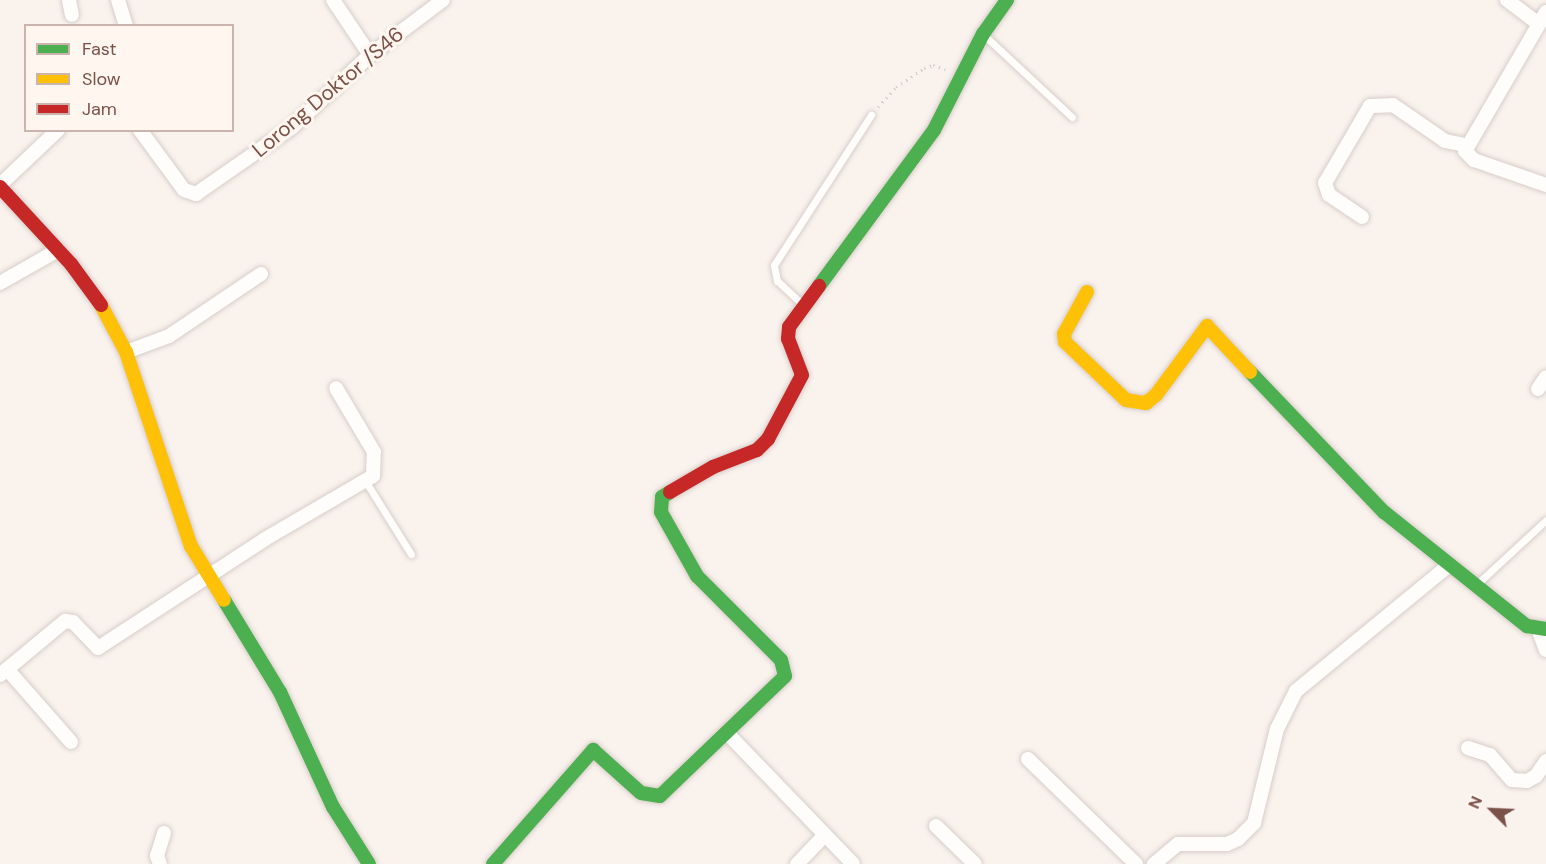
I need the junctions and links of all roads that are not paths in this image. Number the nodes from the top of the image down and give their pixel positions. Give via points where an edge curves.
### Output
1 (69, 0) edge
2 (118, 0) edge
3 (333, 0) edge
4 (443, 0) edge
5 (1007, 0) edge
6 (1507, 0) edge
7 (72, 15) dead end
8 (1541, 17) edge
9 (125, 24) edge
10 (983, 34) junction
11 (370, 55) junction
12 (871, 115) road end
13 (1072, 117) dead end
14 (56, 132) edge
15 (141, 132) edge
16 (1466, 145) junction
17 (1546, 185) edge
18 (0, 186) edge
19 (1362, 217) dead end
20 (58, 250) junction
21 (261, 274) dead end
22 (0, 283) edge
23 (1087, 292) dead end
24 (802, 304) junction
25 (126, 352) junction
26 (1546, 377) edge
27 (336, 388) dead end
28 (1538, 389) dead end
29 (366, 482) junction
30 (1546, 520) edge
31 (411, 554) dead end
32 (1448, 566) junction
33 (209, 575) junction
34 (1475, 586) junction
35 (1542, 630) edge
36 (1546, 650) edge
37 (4, 672) edge
38 (728, 734) junction
39 (71, 742) dead end
40 (1468, 748) dead end
41 (1028, 759) dead end
42 (1546, 761) edge
43 (936, 825) dead end
44 (164, 834) dead end
45 (825, 835) junction
46 (160, 864) edge
47 (369, 864) edge
48 (493, 864) edge
49 (797, 864) edge
50 (853, 864) edge
51 (975, 864) edge
52 (1136, 864) edge
53 (1154, 864) edge

1 - 7 street
2 - 9 street
3 - 11 street
4 - 11 street, Lorong Doktor /S46
5 - 10 street
6 - 8 street
8 - 16 street via 1496,103
10 - 13 lane
10 - 24 street via 934,130 848,249
11 - 15 street, Lorong Doktor /S46 via 291,128 196,194 184,190
12 - 24 lane via 774,265 777,281
14 - 18 street
16 - 17 street via 1465,151 1474,160
16 - 19 street via 1445,141 1393,105 1370,106 1324,183 1329,195
18 - 20 street
20 - 22 street
20 - 25 street via 108,315
21 - 25 street via 170,336
23 - 32 street via 1064,334 1065,342 1126,400 1146,403 1156,395 1208,326 1384,512
24 - 38 street via 787,335 802,375 768,439 748,455 670,490 660,505 697,576 784,665 780,683
25 - 33 street via 191,546
26 - 28 street
27 - 29 street via 374,452 375,470
29 - 31 lane
29 - 33 street
30 - 34 lane
32 - 34 street
32 - 53 street via 1296,691 1277,729 1254,823 1227,844 1178,844
33 - 37 street via 98,648 73,622 65,621
33 - 47 street via 280,692 333,807
34 - 35 street
35 - 36 street
37 - 39 street
38 - 45 street
38 - 48 street via 660,796 641,793 593,750
40 - 42 street via 1490,755 1512,780 1527,781 1536,776
41 - 52 street
43 - 51 street
44 - 46 street via 156,856
45 - 49 street
45 - 50 street

